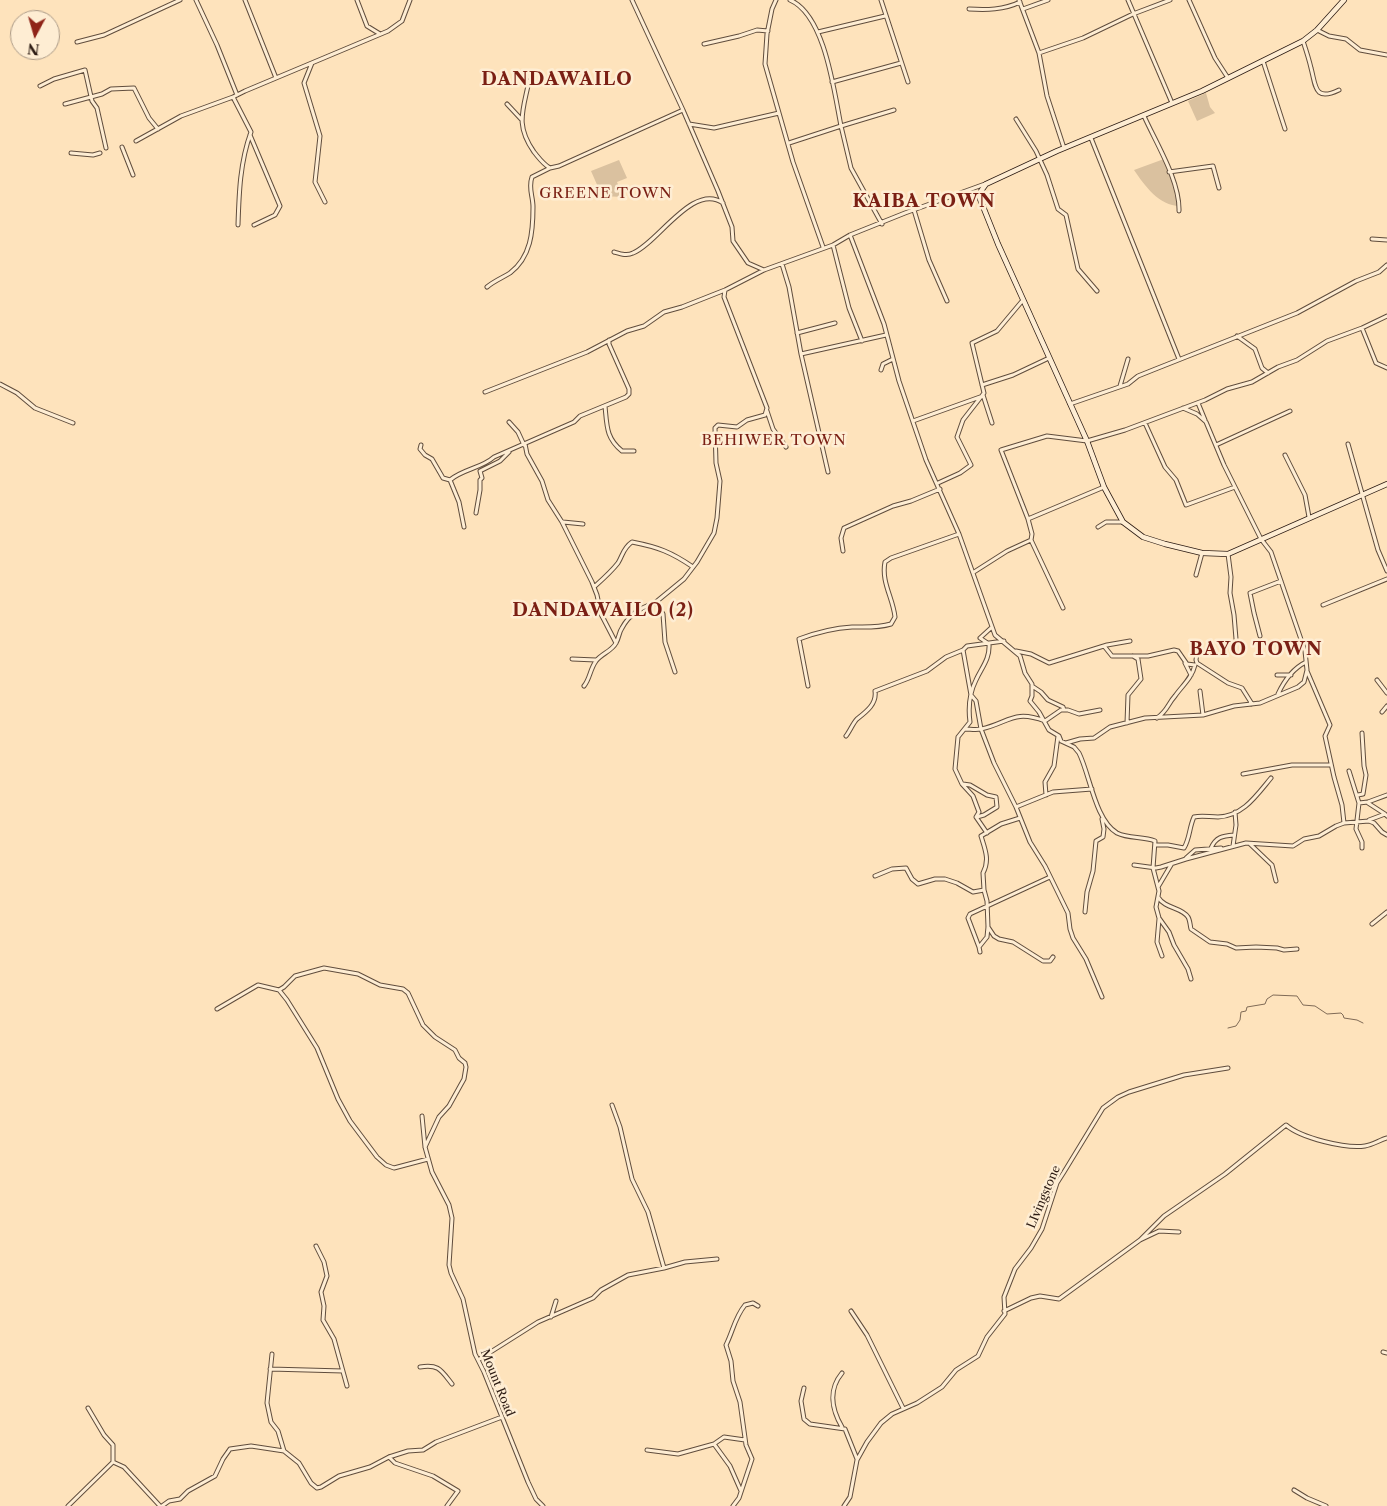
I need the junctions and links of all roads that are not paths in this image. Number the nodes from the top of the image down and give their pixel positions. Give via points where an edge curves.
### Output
1 (180, 0) edge
2 (196, 0) edge
3 (245, 0) edge
4 (357, 0) edge
5 (410, 0) edge
6 (632, 0) edge
7 (776, 0) edge
8 (790, 0) edge
9 (881, 0) edge
10 (1048, 0) edge
11 (1128, 0) edge
12 (1170, 0) edge
13 (1189, 0) edge
14 (1344, 0) edge
15 (1020, 1) edge
16 (969, 9) dead end
17 (1023, 9) junction
18 (1133, 14) junction
19 (885, 16) junction
20 (1317, 30) junction
21 (768, 31) junction
22 (818, 32) junction
23 (381, 35) junction
24 (77, 42) dead end
25 (1303, 42) junction
26 (704, 44) dead end
27 (1039, 53) junction
28 (1387, 54) edge
29 (1263, 61) junction
30 (901, 62) junction
31 (312, 63) junction
32 (276, 78) junction
33 (1228, 78) junction
34 (529, 81) dead end
35 (832, 82) junction
36 (908, 82) dead end
37 (40, 86) dead end
38 (1339, 90) dead end
39 (235, 96) junction
40 (91, 97) junction
41 (1172, 103) junction
42 (65, 104) dead end
43 (507, 104) dead end
44 (683, 110) junction
45 (894, 110) dead end
46 (779, 113) junction
47 (1144, 116) junction
48 (1016, 119) dead end
49 (521, 120) junction
50 (689, 124) junction
51 (842, 126) junction
52 (158, 129) junction
53 (1285, 129) dead end
54 (250, 135) junction
55 (1091, 138) junction
56 (136, 141) dead end
57 (789, 143) junction
58 (122, 147) dead end
59 (106, 148) dead end
60 (1064, 148) junction
61 (71, 153) dead end
62 (100, 153) dead end
63 (1040, 159) junction
64 (550, 168) junction
65 (1169, 172) junction
66 (133, 175) dead end
67 (986, 184) junction
68 (1219, 188) dead end
69 (325, 202) dead end
70 (723, 204) junction
71 (914, 210) junction
72 (1178, 211) dead end
73 (882, 224) junction
74 (254, 225) dead end
75 (238, 226) dead end
76 (850, 235) junction
77 (1372, 239) dead end
78 (1387, 240) edge
79 (832, 244) junction
80 (823, 247) junction
81 (614, 252) dead end
82 (782, 264) junction
83 (1387, 265) edge
84 (764, 270) junction
85 (487, 287) dead end
86 (725, 290) junction
87 (1096, 291) dead end
88 (1024, 299) junction
89 (946, 301) dead end
90 (1387, 316) edge
91 (834, 323) dead end
92 (1362, 328) junction
93 (798, 332) junction
94 (886, 335) junction
95 (1237, 336) junction
96 (608, 340) junction
97 (862, 341) junction
98 (801, 354) junction
99 (1049, 358) junction
100 (893, 359) junction
101 (1128, 359) dead end
102 (1180, 359) junction
103 (1387, 368) edge
104 (881, 370) dead end
105 (1268, 373) junction
106 (0, 384) edge
107 (982, 386) junction
108 (1120, 386) junction
109 (485, 392) dead end
110 (982, 396) junction
111 (1198, 403) junction
112 (1069, 404) junction
113 (605, 406) junction
114 (1183, 408) junction
115 (766, 411) junction
116 (1290, 411) dead end
117 (913, 421) junction
118 (509, 422) dead end
119 (1206, 422) junction
120 (72, 423) dead end
121 (1145, 423) junction
122 (992, 424) dead end
123 (1087, 441) junction
124 (524, 444) junction
125 (1348, 444) dead end
126 (422, 445) dead end
127 (1216, 445) junction
128 (786, 446) dead end
129 (511, 450) junction
130 (634, 451) dead end
131 (1285, 455) dead end
132 (828, 472) dead end
133 (450, 480) junction
134 (938, 483) junction
135 (1387, 484) edge
136 (1104, 486) junction
137 (1235, 487) junction
138 (940, 489) junction
139 (1362, 495) junction
140 (476, 513) dead end
141 (1308, 517) junction
142 (1028, 519) junction
143 (562, 522) junction
144 (1123, 522) junction
145 (583, 524) dead end
146 (1098, 527) dead end
147 (464, 528) dead end
148 (959, 534) junction
149 (1261, 539) junction
150 (1031, 540) junction
151 (843, 551) dead end
152 (1202, 553) junction
153 (1228, 554) junction
154 (693, 567) junction
155 (1387, 571) edge
156 (974, 572) junction
157 (1196, 575) dead end
158 (1387, 579) edge
159 (1281, 582) junction
160 (594, 587) junction
161 (656, 602) junction
162 (1323, 605) dead end
163 (1062, 608) dead end
164 (992, 626) junction
165 (1260, 636) dead end
166 (1236, 639) dead end
167 (1005, 641) junction
168 (1130, 641) dead end
169 (616, 643) junction
170 (989, 644) junction
171 (1104, 646) junction
172 (963, 650) junction
173 (1015, 651) junction
174 (1197, 653) dead end
175 (1132, 655) junction
176 (572, 659) dead end
177 (596, 660) junction
178 (1196, 660) junction
179 (1306, 661) junction
180 (1184, 662) junction
181 (1195, 665) junction
182 (1307, 670) junction
183 (675, 672) dead end
184 (1277, 675) dead end
185 (1291, 675) junction
186 (1191, 676) junction
187 (1377, 680) dead end
188 (584, 686) dead end
189 (808, 686) dead end
190 (1032, 686) junction
191 (1200, 691) dead end
192 (1387, 693) edge
193 (1278, 694) junction
194 (971, 695) junction
195 (1247, 695) junction
196 (1252, 704) junction
197 (1241, 705) junction
198 (1387, 706) edge
199 (1064, 710) junction
200 (1100, 710) dead end
201 (1382, 712) dead end
202 (1203, 715) junction
203 (1157, 718) junction
204 (1044, 722) junction
205 (1127, 722) junction
206 (964, 729) junction
207 (981, 729) junction
208 (1362, 733) dead end
209 (846, 736) dead end
210 (1058, 736) junction
211 (1066, 744) junction
212 (1331, 765) junction
213 (1349, 771) dead end
214 (1243, 774) dead end
215 (1271, 778) dead end
216 (962, 784) junction
217 (1092, 789) junction
218 (1046, 795) junction
219 (1358, 795) junction
220 (1387, 795) edge
221 (1368, 802) junction
222 (1359, 803) junction
223 (1016, 806) junction
224 (1235, 812) junction
225 (1101, 813) junction
226 (1386, 815) edge
227 (976, 817) junction
228 (1020, 818) junction
229 (1369, 821) junction
230 (1344, 823) junction
231 (1357, 823) junction
232 (986, 833) junction
233 (1234, 835) junction
234 (1387, 835) edge
235 (1250, 843) junction
236 (1155, 845) junction
237 (1233, 846) junction
238 (1211, 848) junction
239 (1227, 848) junction
240 (1362, 848) dead end
241 (1186, 859) junction
242 (1134, 865) dead end
243 (1171, 865) junction
244 (1153, 868) junction
245 (875, 876) dead end
246 (1050, 877) junction
247 (1276, 882) dead end
248 (1158, 887) junction
249 (984, 890) junction
250 (1158, 896) junction
251 (988, 906) junction
252 (1085, 912) dead end
253 (1387, 912) edge
254 (1160, 918) junction
255 (1372, 924) dead end
256 (988, 927) junction
257 (979, 947) junction
258 (1297, 949) dead end
259 (980, 952) dead end
260 (1162, 956) dead end
261 (1053, 957) dead end
262 (1191, 979) dead end
263 (279, 990) junction
264 (1102, 997) dead end
265 (217, 1009) dead end
266 (1228, 1068) dead end
267 (612, 1105) dead end
268 (422, 1116) dead end
269 (1387, 1138) edge
270 (425, 1147) junction
271 (428, 1159) junction
272 (1179, 1232) dead end
273 (1140, 1240) junction
274 (316, 1246) dead end
275 (717, 1259) dead end
276 (664, 1268) junction
277 (556, 1301) dead end
278 (758, 1306) dead end
279 (851, 1311) dead end
280 (1004, 1311) junction
281 (551, 1317) junction
282 (272, 1354) dead end
283 (478, 1360) junction
284 (420, 1367) dead end
285 (270, 1370) junction
286 (342, 1372) junction
287 (842, 1373) dead end
288 (452, 1384) dead end
289 (347, 1386) dead end
290 (804, 1388) dead end
291 (88, 1408) dead end
292 (903, 1408) junction
293 (502, 1417) junction
294 (843, 1428) junction
295 (745, 1440) junction
296 (714, 1444) junction
297 (647, 1450) dead end
298 (284, 1451) junction
299 (389, 1457) junction
300 (857, 1460) junction
301 (113, 1462) junction
302 (1294, 1490) dead end
303 (741, 1491) junction
304 (68, 1506) edge
305 (161, 1506) edge
306 (447, 1506) edge
307 (542, 1506) edge
308 (734, 1506) edge
309 (844, 1506) edge
310 (1326, 1506) edge

1 - 24 street via 104,35
2 - 39 street via 217,45
3 - 32 street
4 - 23 street via 367,26
5 - 23 street via 402,21
6 - 44 street
7 - 21 street
8 - 22 street via 799,5
9 - 19 street
10 - 17 street
11 - 18 street
12 - 18 street
13 - 33 street via 1215,58
14 - 20 main road
15 - 16 street via 1005,8
15 - 17 street
17 - 27 street
18 - 27 street via 1083,38
18 - 41 street
19 - 22 street
19 - 30 street
20 - 25 main road
20 - 28 street via 1346,39 1360,50
21 - 26 street via 757,30
21 - 46 street via 765,64
22 - 35 street
23 - 31 street
25 - 29 main road
25 - 38 street via 1319,91 1330,94
27 - 60 street via 1047,96
29 - 33 main road
29 - 53 street
30 - 35 street
30 - 36 street
31 - 32 street
31 - 69 street via 304,83 320,136 314,182
32 - 39 street
33 - 41 main road
34 - 49 street
35 - 51 street
37 - 40 street via 85,70
39 - 52 street via 181,116
39 - 54 street
40 - 42 street
40 - 52 street via 111,89 134,88
40 - 59 street
41 - 47 main road
43 - 49 street
44 - 50 street
44 - 64 street
45 - 51 street
46 - 50 street via 714,128
46 - 57 street
47 - 55 main road
47 - 65 street
48 - 63 street
49 - 64 street via 526,141
50 - 70 street
51 - 57 street
51 - 73 street via 851,168
52 - 56 street
54 - 74 street via 280,206 275,215
54 - 75 street via 240,176
55 - 60 main road
55 - 102 street
57 - 80 street
58 - 66 street
60 - 63 main road
61 - 62 street
63 - 67 main road
63 - 87 street via 1058,209 1066,215 1078,269
64 - 85 street via 532,177 529,185 533,202 530,246 519,265
65 - 68 street via 1213,166
65 - 72 street via 1177,194
67 - 71 street
67 - 88 main road via 980,199
70 - 81 street via 716,199 702,200 677,215 633,254
70 - 84 street via 732,227 733,241 741,254 748,263
71 - 73 street
71 - 89 street
73 - 76 street
76 - 79 street
76 - 94 street
77 - 78 street
79 - 80 street
79 - 97 street via 849,308
80 - 82 street
82 - 84 street
82 - 93 street
83 - 95 street via 1297,313
84 - 86 street
86 - 96 street via 664,312 644,326
86 - 115 street via 724,297 763,394
88 - 99 main road
88 - 107 street via 997,331 972,343
90 - 92 street
91 - 93 street
92 - 103 street via 1376,363
92 - 105 street via 1327,341 1298,360
93 - 98 street
94 - 97 street
94 - 100 street
95 - 102 street
95 - 105 street via 1255,349 1262,368
96 - 109 street via 587,352
96 - 113 street via 629,394
97 - 98 street
98 - 132 street
99 - 107 street
99 - 112 main road
100 - 104 street via 883,364
100 - 117 street
101 - 108 street
102 - 108 street
105 - 111 street
106 - 120 street via 35,408
107 - 110 street
108 - 112 street
110 - 117 street
110 - 122 street
110 - 134 street via 963,420 957,437 971,467
111 - 114 street
111 - 119 street
112 - 123 main road
113 - 124 street
113 - 130 street via 613,444 622,451
114 - 119 street
114 - 121 street
115 - 128 street via 773,429
115 - 154 street via 765,415 737,427 716,428 716,463 720,481 718,518 714,533
116 - 127 street
117 - 134 street via 926,460
118 - 124 street
119 - 127 street
121 - 123 street
121 - 137 street via 1186,505
123 - 136 main road
123 - 142 street via 1047,436 1001,450
124 - 129 street
124 - 143 street via 548,500
125 - 139 street
126 - 133 street via 420,449 432,459 443,478
127 - 137 street
129 - 133 street
129 - 140 street via 500,461 480,471 482,478
131 - 141 street via 1304,495
133 - 147 street
134 - 138 street
135 - 139 main road
136 - 142 street
136 - 144 main road
137 - 149 street
138 - 148 street
138 - 151 street via 844,528
139 - 141 main road
139 - 155 street
141 - 149 main road
142 - 150 street
143 - 145 street
143 - 160 street
144 - 146 street via 1110,522
144 - 152 main road via 1143,537
148 - 156 street
148 - 189 street via 885,562 886,586 895,617 891,624 850,627 799,639
149 - 153 main road
149 - 159 street via 1271,552
150 - 156 street
150 - 163 street
152 - 153 main road
152 - 157 street
153 - 166 street
154 - 160 street via 673,553 632,542 625,547 609,574
154 - 161 street via 684,579
156 - 164 street
158 - 162 street
159 - 165 street via 1250,592
159 - 179 street
160 - 169 street via 601,614
161 - 169 street via 629,617
161 - 183 street via 663,614 665,642
164 - 167 street via 996,635
164 - 170 street via 980,638
167 - 170 street
167 - 173 street
168 - 171 street
169 - 177 street
170 - 172 street via 967,646
170 - 194 street via 989,656
171 - 173 street via 1050,663
171 - 175 street via 1112,656
172 - 194 street
172 - 209 street via 946,657 927,671 875,691 873,703
173 - 190 street
174 - 178 street
175 - 180 street via 1148,656 1174,650
175 - 205 street via 1138,659 1141,679 1128,695
176 - 177 street
177 - 188 street
178 - 181 street
178 - 195 street via 1215,676 1242,688
179 - 182 street
179 - 185 street
180 - 181 street
180 - 186 street
181 - 186 street
182 - 193 street via 1304,682 1298,687
182 - 212 street via 1330,725 1325,736
184 - 185 street
185 - 193 street
186 - 203 street via 1172,698 1166,711
187 - 192 street
190 - 199 street
190 - 204 street via 1030,701
191 - 202 street
193 - 196 street
194 - 206 street via 968,707 970,722
194 - 207 street via 976,702
195 - 196 street
195 - 197 street
196 - 197 street
197 - 202 street
198 - 201 street
199 - 200 street via 1079,714
199 - 204 street
202 - 203 street
203 - 205 street
204 - 207 street via 1032,716 1020,716
204 - 210 street
205 - 211 street via 1110,727 1094,738
206 - 207 street
206 - 216 street via 958,737 954,769
207 - 223 street
208 - 219 street via 1366,775 1363,794
210 - 211 street
210 - 218 street via 1054,766 1045,782
211 - 217 street via 1078,753
212 - 214 street via 1292,765
212 - 230 street
213 - 219 street
215 - 224 street via 1256,798
216 - 227 street via 973,796 979,812
216 - 227 street via 996,797 997,807
217 - 218 street
217 - 225 street
218 - 223 street
219 - 222 street
220 - 221 street
221 - 222 street
221 - 226 street
222 - 231 street
223 - 228 street
224 - 233 street
224 - 236 street via 1217,817 1194,817 1184,848
225 - 236 street via 1115,831 1154,840
225 - 252 street via 1103,837 1096,841
226 - 229 street
227 - 232 street
228 - 232 street
228 - 246 street
229 - 231 street
229 - 234 street
230 - 231 street
230 - 235 street via 1294,846
231 - 240 street
232 - 249 street via 981,836 987,859 983,873
233 - 237 street
233 - 238 street via 1219,837
235 - 237 street
235 - 247 street via 1272,865
236 - 244 street
237 - 239 street
238 - 239 street
238 - 241 street via 1195,850
239 - 241 street
241 - 243 street
242 - 244 street
243 - 244 street
243 - 248 street
244 - 248 street
245 - 249 street via 892,869 906,868 918,884 945,879 973,892
246 - 251 street
246 - 264 street via 1068,913 1073,938
248 - 250 street
249 - 251 street
250 - 254 street via 1156,907
250 - 258 street via 1162,902 1186,914 1191,929 1210,942 1236,948
251 - 256 street
251 - 257 street via 974,911 968,918
253 - 255 street
254 - 260 street via 1157,942
254 - 262 street
256 - 257 street
256 - 261 street via 994,936 1022,946 1044,961
257 - 259 street
263 - 265 street via 258,985
263 - 270 street via 295,976 324,968 358,974 408,993 423,1025 455,1050 466,1067 464,1079 439,1117
263 - 271 street via 317,1048 350,1121 377,1157 394,1168
266 - 280 street, LIvingstone via 1184,1075 1128,1092 1104,1108 1057,1183 1042,1229 1013,1274 1004,1297
267 - 276 street via 632,1179 648,1212
268 - 270 street, Mount Road
269 - 273 street via 1365,1146 1342,1145 1293,1131 1286,1125 1225,1174 1164,1216
270 - 271 street, Mount Road
271 - 283 street, Mount Road via 449,1205 452,1218 449,1265 463,1299
272 - 273 street via 1159,1231
273 - 280 street via 1059,1299 1040,1296
274 - 286 street via 324,1262 326,1276 321,1292 322,1320 334,1339
275 - 276 street
276 - 281 street via 628,1274 594,1298
277 - 281 street
278 - 295 street via 753,1303 745,1305 726,1344
279 - 292 street via 866,1332
280 - 292 street, LIvingstone via 978,1356 956,1370 942,1387
281 - 283 street
282 - 285 street
283 - 293 street, Mount Road
284 - 288 street via 431,1365 439,1368
285 - 286 street
285 - 298 street via 268,1411
286 - 289 street
287 - 294 street via 837,1379 833,1405
290 - 294 street via 801,1404 806,1421
291 - 301 street via 113,1445
292 - 300 street, LIvingstone via 881,1423
293 - 299 street via 423,1450
293 - 307 street, Mount Road via 528,1482
294 - 300 street
295 - 296 street via 724,1436
295 - 303 street via 752,1459
296 - 297 street via 678,1454
296 - 303 street via 730,1466
298 - 299 street via 299,1463 316,1488
298 - 305 street via 251,1446 230,1449 215,1476 180,1499
299 - 306 street via 395,1463 433,1476 458,1491
300 - 309 street, LIvingstone via 850,1497
301 - 304 street
301 - 305 street via 124,1467
302 - 310 street
303 - 308 street

